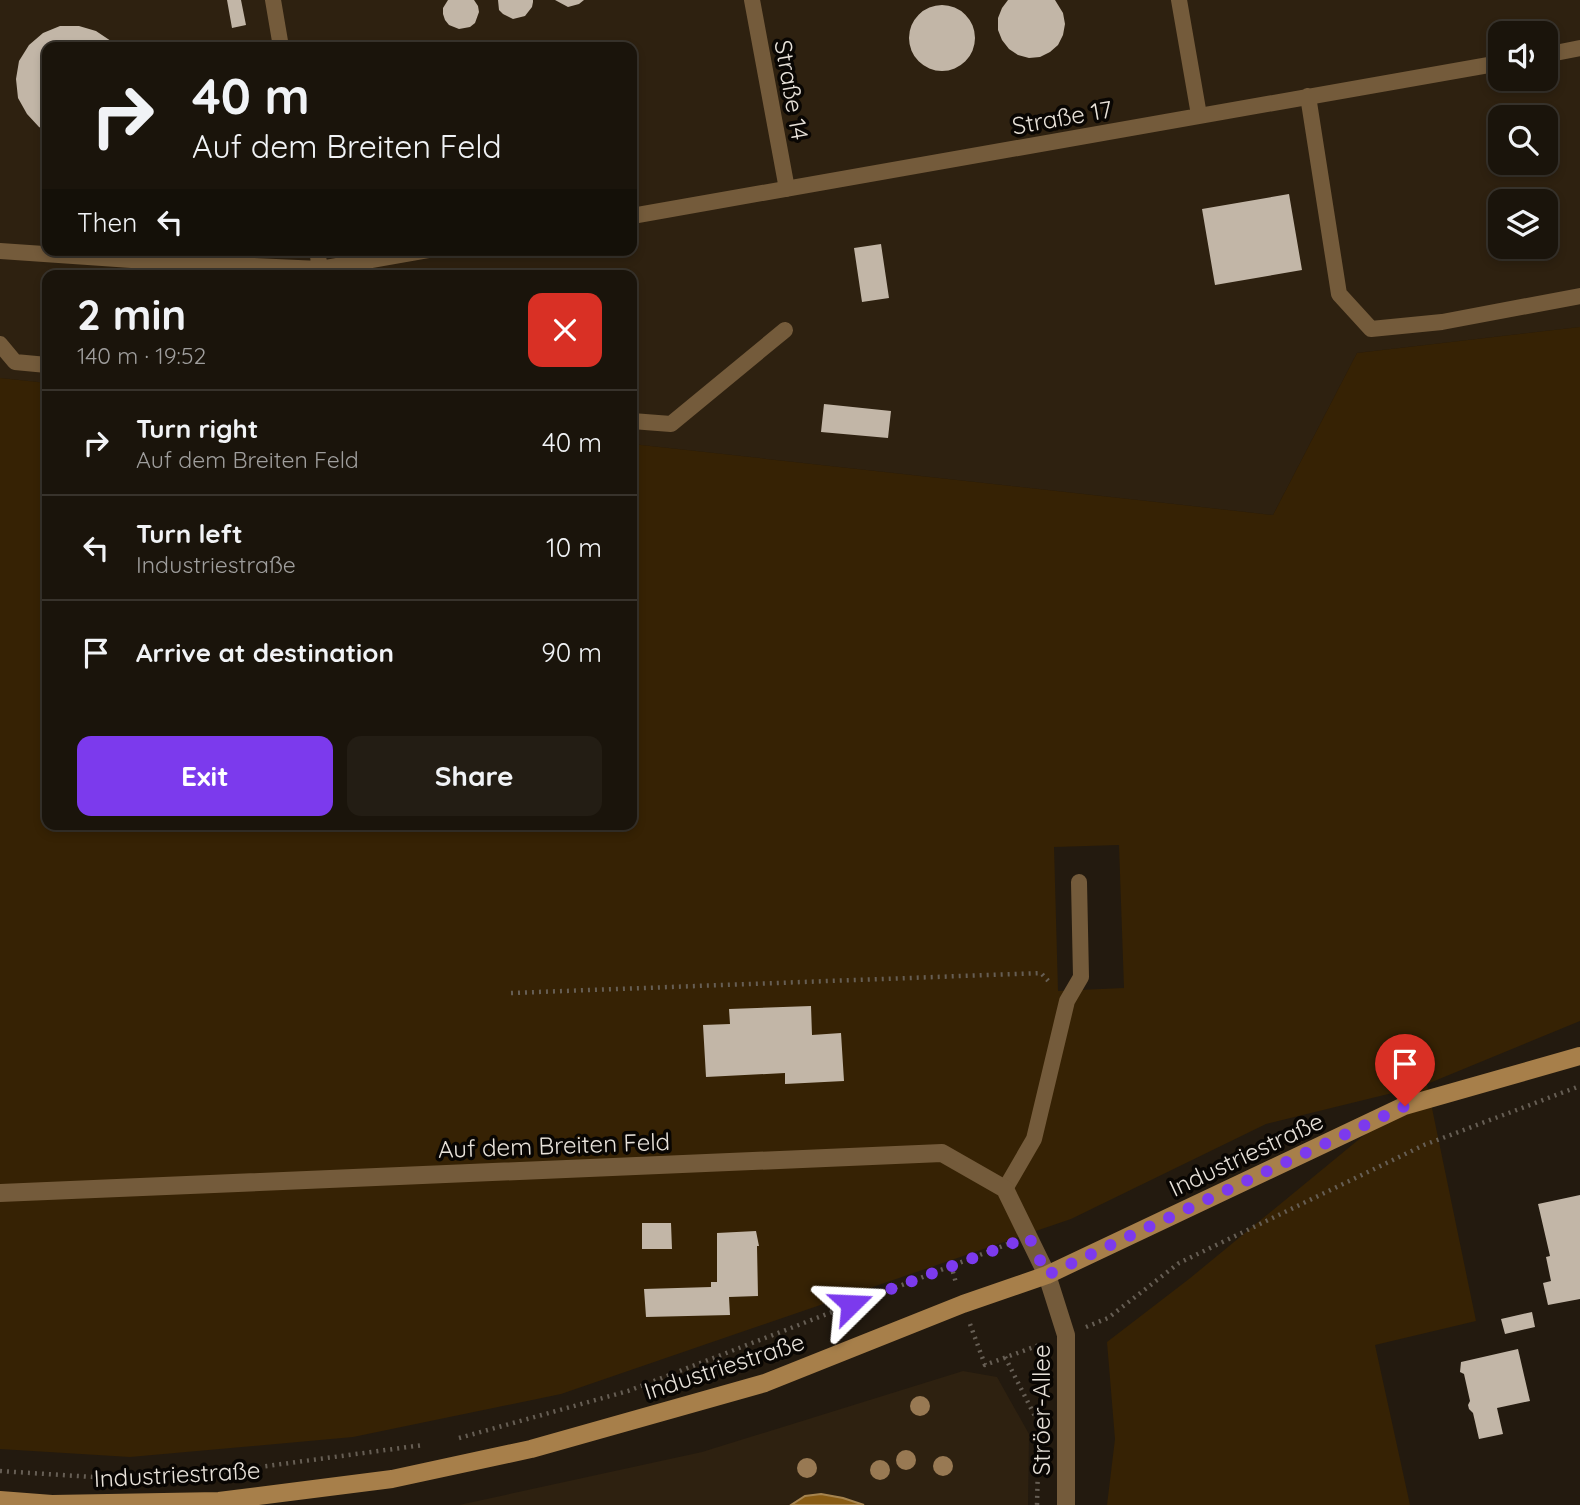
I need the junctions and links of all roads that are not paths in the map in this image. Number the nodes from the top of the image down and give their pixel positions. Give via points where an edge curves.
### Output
1 (272, 0) edge
2 (752, 0) edge
3 (1178, 0) edge
4 (280, 42) edge
5 (1580, 48) edge
6 (1558, 52) edge
7 (1488, 65) edge
8 (1308, 96) junction
9 (1199, 115) junction
10 (787, 189) junction
11 (637, 215) edge
12 (0, 251) edge
13 (42, 254) edge
14 (73, 256) edge
15 (318, 256) edge
16 (394, 256) edge
17 (320, 269) junction
18 (1580, 296) edge
19 (785, 330) dead end
20 (0, 344) edge
21 (42, 365) edge
22 (637, 421) edge
23 (1079, 882) dead end
24 (1580, 1056) edge
25 (1005, 1189) junction
26 (0, 1194) edge
27 (1047, 1275) junction
28 (0, 1500) edge
29 (1066, 1505) edge

1 - 4 lane
2 - 10 lane, Straße 14
3 - 9 lane
5 - 6 lane
7 - 8 lane, Straße 17
8 - 9 lane, Straße 17
8 - 18 lane via 1339,294 1371,329 1442,322
9 - 10 lane, Straße 17
10 - 11 lane, Straße 17
12 - 13 lane
14 - 17 lane
15 - 17 lane
16 - 17 lane
19 - 22 lane via 671,424
20 - 21 lane via 15,362
23 - 25 lane via 1081,977 1067,1001 1034,1139
24 - 27 main road, Industriestraße via 1405,1106
25 - 26 street, Auf dem Breiten Feld via 942,1153
25 - 27 street
27 - 28 main road, Industriestraße via 765,1383 530,1449 392,1479 219,1501 52,1504
27 - 29 street, Ströer-Allee via 1066,1335

